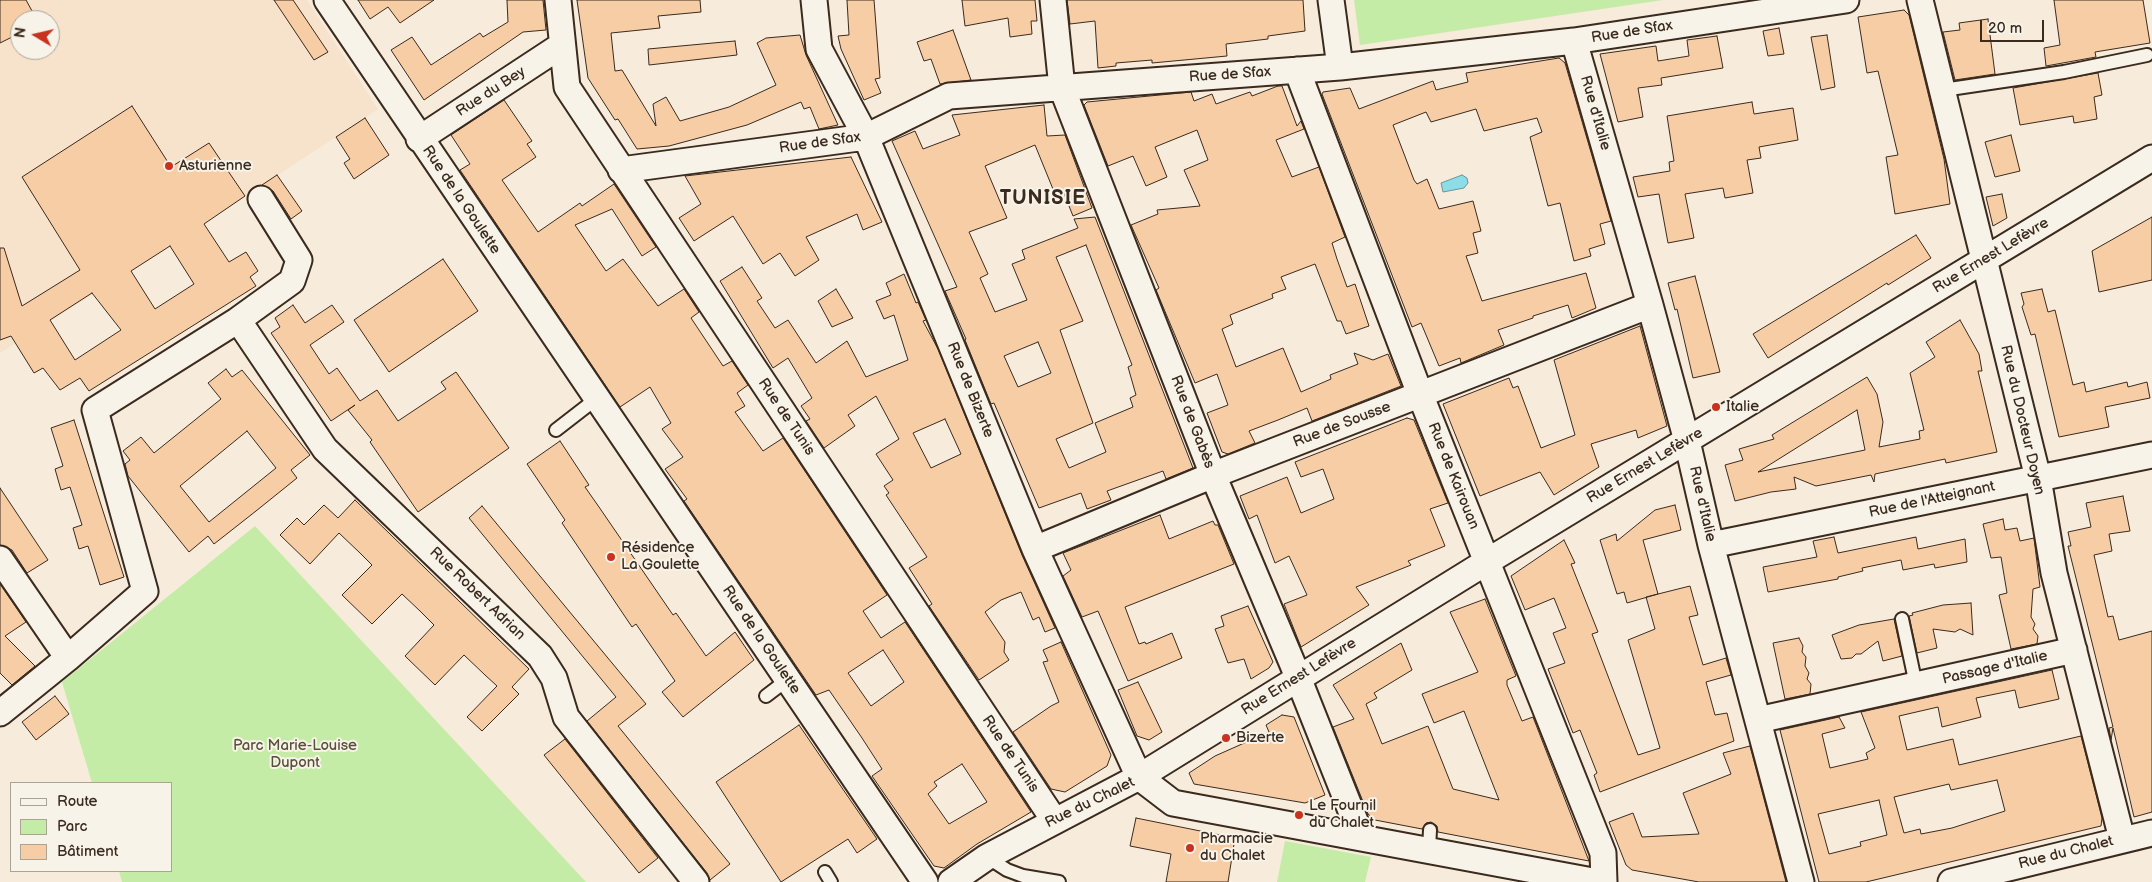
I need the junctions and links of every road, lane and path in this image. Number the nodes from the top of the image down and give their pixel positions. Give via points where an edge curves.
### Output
1 (327, 0) edge
2 (558, 0) edge
3 (814, 0) edge
4 (1054, 0) edge
5 (1331, 0) edge
6 (1846, 0) edge
7 (1920, 0) edge
8 (1574, 41) junction
9 (562, 45) junction
10 (2147, 55) dead end
11 (1340, 67) junction
12 (1297, 70) junction
13 (1062, 88) junction
14 (1942, 90) junction
15 (866, 137) junction
16 (419, 139) junction
17 (2152, 158) edge
18 (621, 170) junction
19 (261, 199) dead end
20 (1985, 260) junction
21 (1650, 305) junction
22 (238, 320) junction
23 (1420, 394) junction
24 (596, 399) junction
25 (556, 430) dead end
26 (1687, 441) junction
27 (2152, 455) edge
28 (1213, 475) junction
29 (2038, 478) junction
30 (1711, 545) junction
31 (1035, 549) junction
32 (0, 559) edge
33 (1488, 561) junction
34 (1902, 619) dead end
35 (2074, 650) junction
36 (70, 657) junction
37 (1298, 678) junction
38 (788, 680) junction
39 (1916, 685) junction
40 (766, 696) dead end
41 (0, 713) edge
42 (1758, 720) junction
43 (1138, 777) junction
44 (1054, 820) junction
45 (2152, 833) edge
46 (1361, 836) junction
47 (2122, 840) junction
48 (987, 856) junction
49 (1583, 881) edge
50 (696, 882) edge
51 (925, 882) edge
52 (952, 882) edge
53 (1059, 882) edge
54 (1604, 882) edge
55 (1801, 882) edge
56 (1951, 882) edge

1 - 16 street, Rue de la Goulette
2 - 9 street, Rue de Tunis
3 - 15 street, Rue de Bizerte via 818,49
4 - 13 street, Rue de Gabès
5 - 11 street
6 - 8 street, Rue de Sfax
7 - 14 street, Rue du Docteur Doyen
8 - 11 street, Rue de Sfax
8 - 21 street, Rue d'Italie
9 - 16 street, Rue du Bey
9 - 18 street, Rue de Tunis via 567,87
10 - 14 lane via 2064,72
11 - 12 street, Rue de Sfax
12 - 13 street, Rue de Sfax
12 - 23 street, Rue de Kairouan
13 - 15 street, Rue de Sfax via 950,96
13 - 28 street, Rue de Gabès
14 - 20 street, Rue du Docteur Doyen
15 - 18 street, Rue de Sfax
15 - 31 street, Rue de Bizerte
16 - 24 street, Rue de la Goulette
17 - 20 street, Rue Ernest Lefèvre
18 - 44 street, Rue de Tunis
19 - 22 street via 298,260 292,282
20 - 26 street, Rue Ernest Lefèvre
20 - 29 street, Rue du Docteur Doyen
21 - 23 street, Rue de Sousse
21 - 26 street, Rue d'Italie
22 - 36 street via 95,410 146,591
22 - 50 street, Rue Robert Adrian via 325,449 540,656 554,678 566,717
23 - 28 street, Rue de Sousse
23 - 33 street, Rue de Kairouan
24 - 25 lane
24 - 38 street, Rue de la Goulette
26 - 30 street, Rue d'Italie
26 - 33 street, Rue Ernest Lefèvre
27 - 29 street, Rue de l'Atteignant
28 - 31 street, Rue de Sousse
28 - 37 street, Rue de Gabès
29 - 30 street, Rue de l'Atteignant
29 - 35 street, Rue du Docteur Doyen via 2054,573
30 - 42 street, Rue d'Italie
31 - 43 street, Rue de Bizerte
32 - 36 street
33 - 37 street, Rue Ernest Lefèvre
33 - 54 street, Rue de Kairouan via 1604,853
34 - 39 lane
35 - 39 street, Passage d'Italie
35 - 47 street, Rue du Docteur Doyen
36 - 41 street
37 - 43 street, Rue Ernest Lefèvre
37 - 46 street, Rue de Gabès
38 - 40 lane
38 - 51 street, Rue de la Goulette
39 - 42 street, Passage d'Italie
42 - 55 street, Rue d'Italie
43 - 44 street, Rue du Chalet
43 - 46 street, Rue du Chalet via 1173,803
44 - 48 street, Rue du Chalet
45 - 47 street, Rue du Chalet
46 - 49 street, Rue du Chalet via 1430,840
47 - 56 street, Rue du Chalet
48 - 52 street, Rue du Chalet
48 - 53 lane via 1007,870 1023,876

